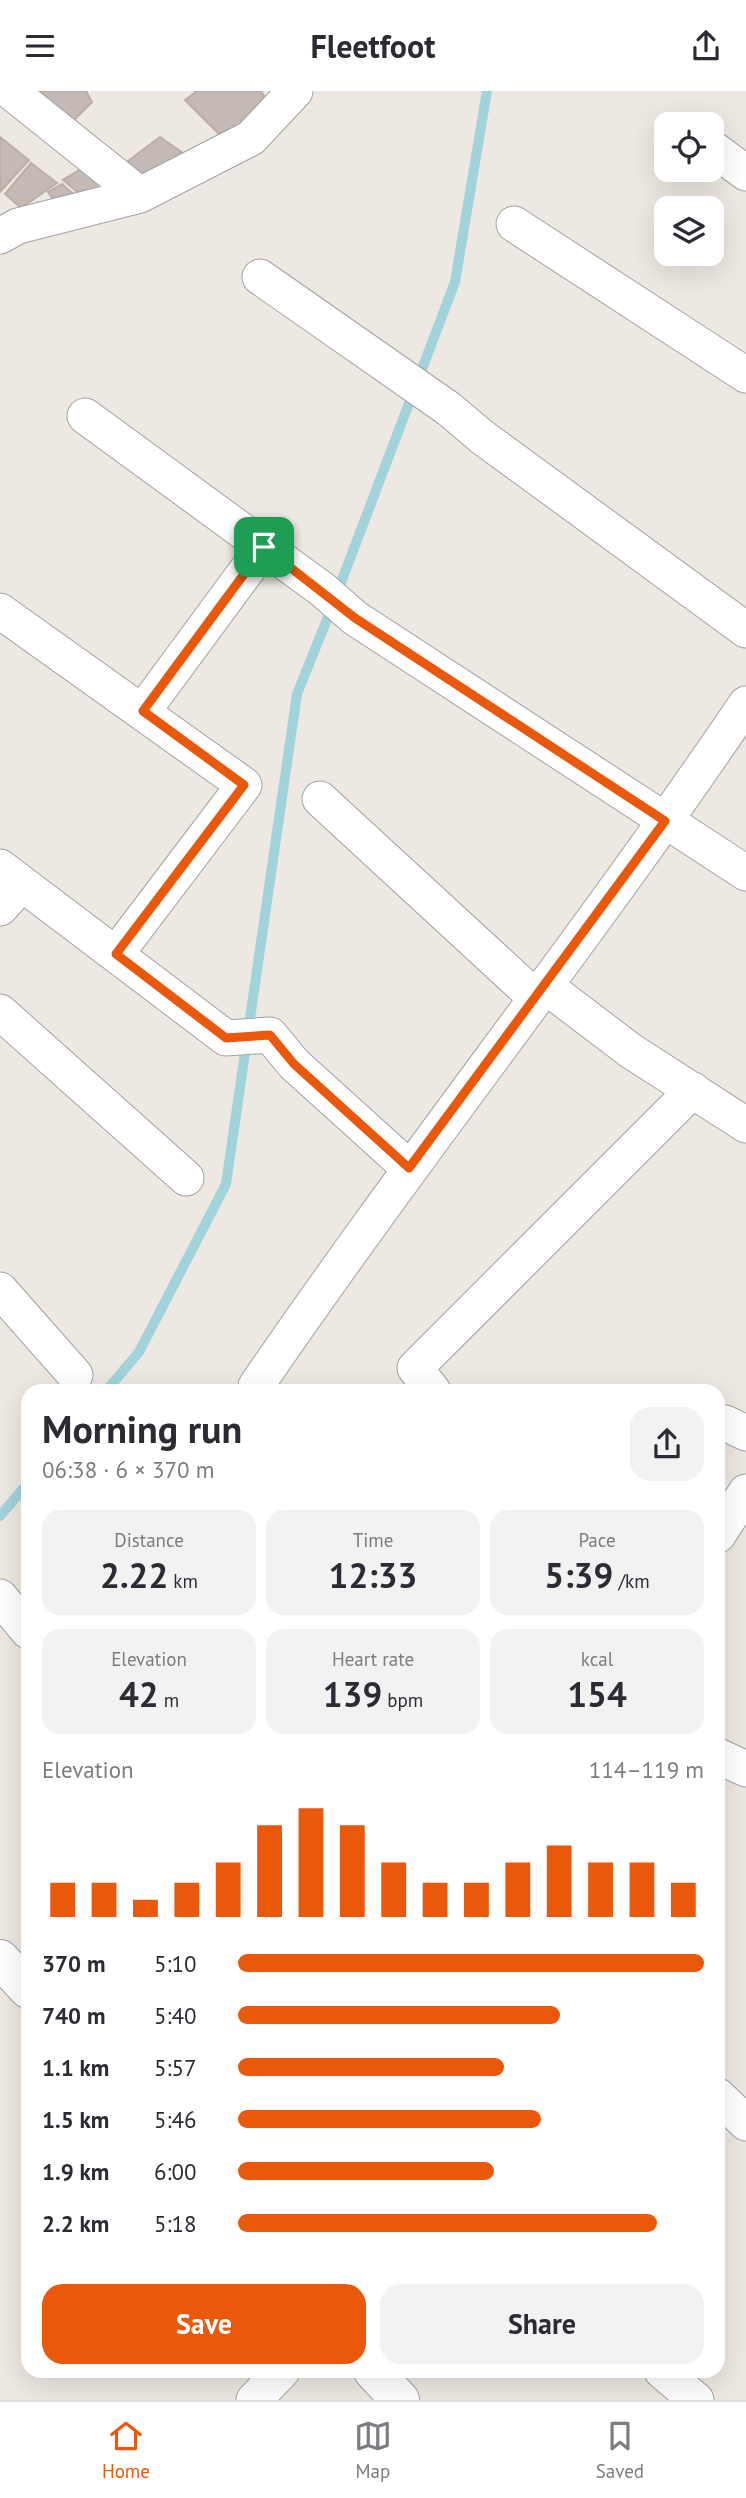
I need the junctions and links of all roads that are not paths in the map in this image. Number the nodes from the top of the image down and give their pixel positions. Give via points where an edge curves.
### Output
1 (10, 91) edge
2 (295, 91) edge
3 (724, 157) edge
4 (746, 173) edge
5 (140, 195) junction
6 (514, 224) dead end
7 (0, 236) edge
8 (260, 277) dead end
9 (746, 375) edge
10 (85, 416) dead end
11 (264, 547) junction
12 (0, 611) edge
13 (746, 630) edge
14 (746, 705) edge
15 (143, 711) junction
16 (320, 799) dead end
17 (665, 821) junction
18 (746, 873) edge
19 (7, 886) edge
20 (116, 954) junction
21 (540, 991) junction
22 (5, 1028) edge
23 (693, 1090) junction
24 (746, 1125) edge
25 (409, 1168) junction
26 (186, 1178) dead end
27 (1, 1293) edge
28 (75, 1375) dead end
29 (257, 1384) edge
30 (428, 1384) edge
31 (746, 1492) edge
32 (725, 1524) edge
33 (0, 1597) edge
34 (21, 1622) edge
35 (725, 1759) edge
36 (746, 1769) edge
37 (0, 1959) edge
38 (21, 1982) edge
39 (725, 2103) edge
40 (746, 2123) edge
41 (275, 2378) edge
42 (380, 2378) edge
43 (670, 2378) edge
44 (254, 2400) edge
45 (400, 2400) edge
46 (696, 2400) edge

1 - 5 street
2 - 5 street via 251,138
3 - 4 street
5 - 7 street via 18,226
6 - 9 street
8 - 13 street via 449,409
10 - 11 street
11 - 15 street
11 - 17 street via 355,618
12 - 15 street
14 - 17 street
15 - 20 street via 244,785
16 - 21 street
17 - 18 street
17 - 21 street
19 - 20 street
20 - 25 street via 226,1038 270,1035 294,1064
21 - 23 street
21 - 25 street
22 - 26 street
23 - 24 street
23 - 30 street via 415,1368
25 - 29 street
27 - 28 street
31 - 32 street
33 - 34 street
35 - 36 street
37 - 38 street
39 - 40 street
41 - 44 street
42 - 45 street
43 - 46 street

